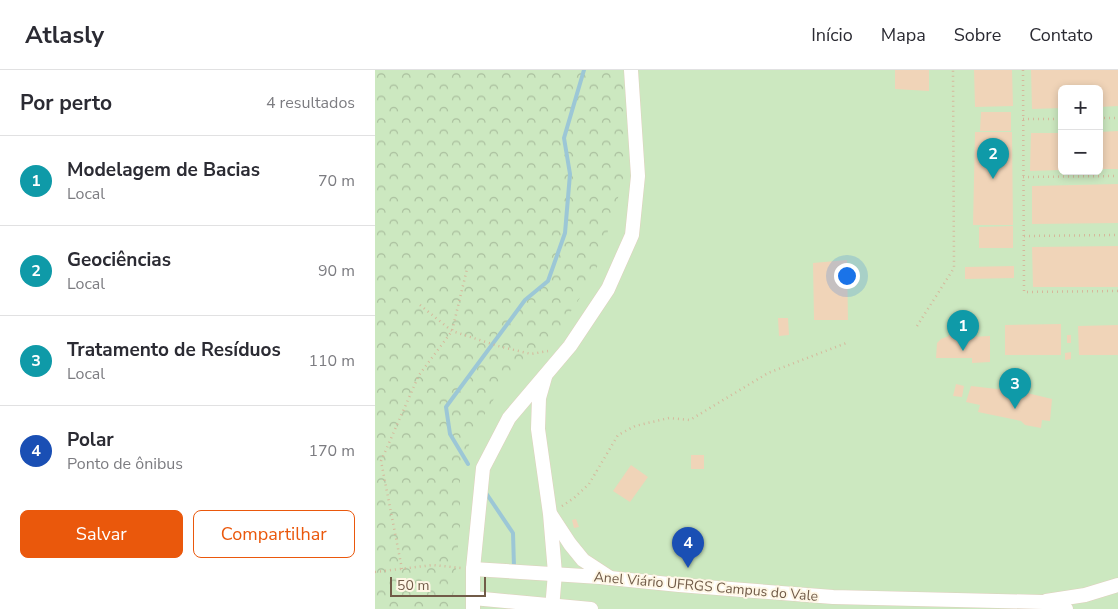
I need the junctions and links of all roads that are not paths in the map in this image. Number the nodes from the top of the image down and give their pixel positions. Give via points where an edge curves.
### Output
1 (631, 70) edge
2 (547, 372) junction
3 (550, 514) junction
4 (473, 569) junction
5 (555, 573) junction
6 (610, 577) junction
7 (1118, 585) edge
8 (1043, 602) junction
9 (473, 604) edge
10 (552, 607) edge
11 (591, 609) edge
12 (1066, 609) edge

1 - 2 street via 638,176 632,235 607,289 570,346
2 - 3 street via 539,398 538,429
2 - 4 street via 509,418 483,468
3 - 5 street
3 - 6 street via 583,560
4 - 5 street, Anel Viário UFRGS Campus do Vale
4 - 9 street
5 - 6 street, Anel Viário UFRGS Campus do Vale
5 - 10 street
6 - 8 street, Anel Viário UFRGS Campus do Vale via 833,597
7 - 8 street
8 - 12 street, Anel Viário UFRGS Campus do Vale
9 - 10 street
10 - 11 street

